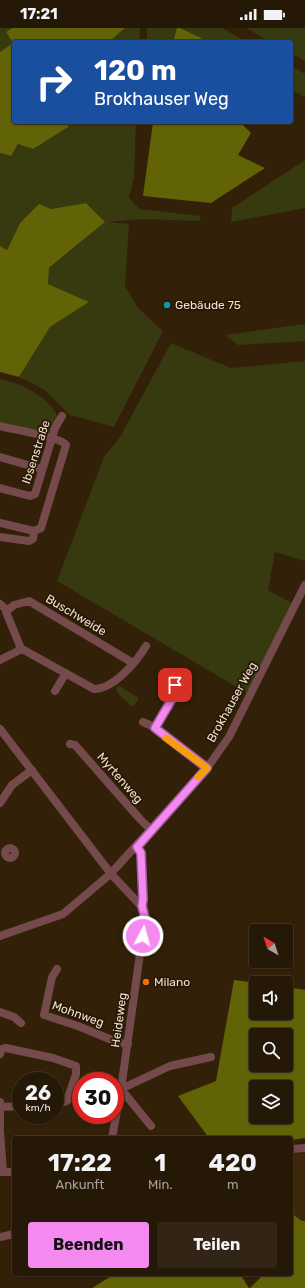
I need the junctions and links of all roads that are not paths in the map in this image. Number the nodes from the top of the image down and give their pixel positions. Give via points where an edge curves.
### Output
1 (62, 416) dead end
2 (0, 426) edge
3 (52, 438) junction
4 (0, 457) edge
5 (42, 469) junction
6 (0, 488) edge
7 (0, 523) edge
8 (34, 531) junction
9 (0, 537) edge
10 (305, 585) edge
11 (0, 604) edge
12 (6, 610) junction
13 (146, 646) dead end
14 (20, 650) junction
15 (0, 660) edge
16 (133, 662) junction
17 (66, 673) junction
18 (56, 691) dead end
19 (175, 694) dead end
20 (143, 722) dead end
21 (155, 728) junction
22 (0, 729) edge
23 (70, 744) dead end
24 (207, 768) junction
25 (32, 770) junction
26 (0, 803) edge
27 (151, 830) junction
28 (137, 847) junction
29 (110, 873) junction
30 (142, 906) junction
31 (0, 936) edge
32 (56, 969) dead end
33 (0, 1012) edge
34 (21, 1023) dead end
35 (128, 1044) junction
36 (0, 1054) edge
37 (210, 1057) dead end
38 (124, 1074) edge
39 (124, 1088) edge
40 (124, 1092) edge
41 (0, 1102) edge
42 (64, 1102) edge
43 (12, 1106) edge
44 (0, 1107) edge
45 (115, 1124) edge
46 (151, 1126) dead end
47 (0, 1128) edge
48 (0, 1131) edge
49 (112, 1136) edge
50 (305, 1148) edge
51 (293, 1149) edge
52 (2, 1172) edge
53 (12, 1234) edge
54 (0, 1237) edge

1 - 3 street, Ibsenstraße
2 - 3 street
3 - 5 street, Ibsenstraße
3 - 8 street via 65,444 41,528
4 - 5 street
5 - 6 street, Ibsenstraße via 36,493 32,496
7 - 8 street
8 - 9 street via 32,540
10 - 24 street, Brokhauser Weg via 229,736
11 - 12 street
12 - 14 street
12 - 16 street, Buschweide via 29,601
13 - 16 street via 139,658
14 - 15 street
14 - 17 street
16 - 17 street via 131,668 101,689 94,689
17 - 18 street
19 - 21 street
20 - 21 street
21 - 24 street
22 - 25 street
23 - 27 street, Myrtenweg via 74,745
24 - 27 street, Brokhauser Weg
25 - 26 street via 12,785
25 - 29 street
27 - 28 street, Brokhauser Weg
28 - 29 street, Brokhauser Weg
28 - 30 street, Heideweg via 141,853
29 - 30 street
29 - 31 street, Brokhauser Weg via 63,914
30 - 35 street, Heideweg via 145,921
32 - 35 street, Mohnweg via 44,1016
33 - 34 street via 14,1017
35 - 38 street, Heideweg
36 - 42 street via 2,1049 6,1048 54,1058 76,1066 76,1074
37 - 39 street via 170,1066
40 - 46 street
41 - 44 street
43 - 44 street
44 - 47 street
45 - 49 street, Heideweg
48 - 52 street
50 - 51 street
53 - 54 street

